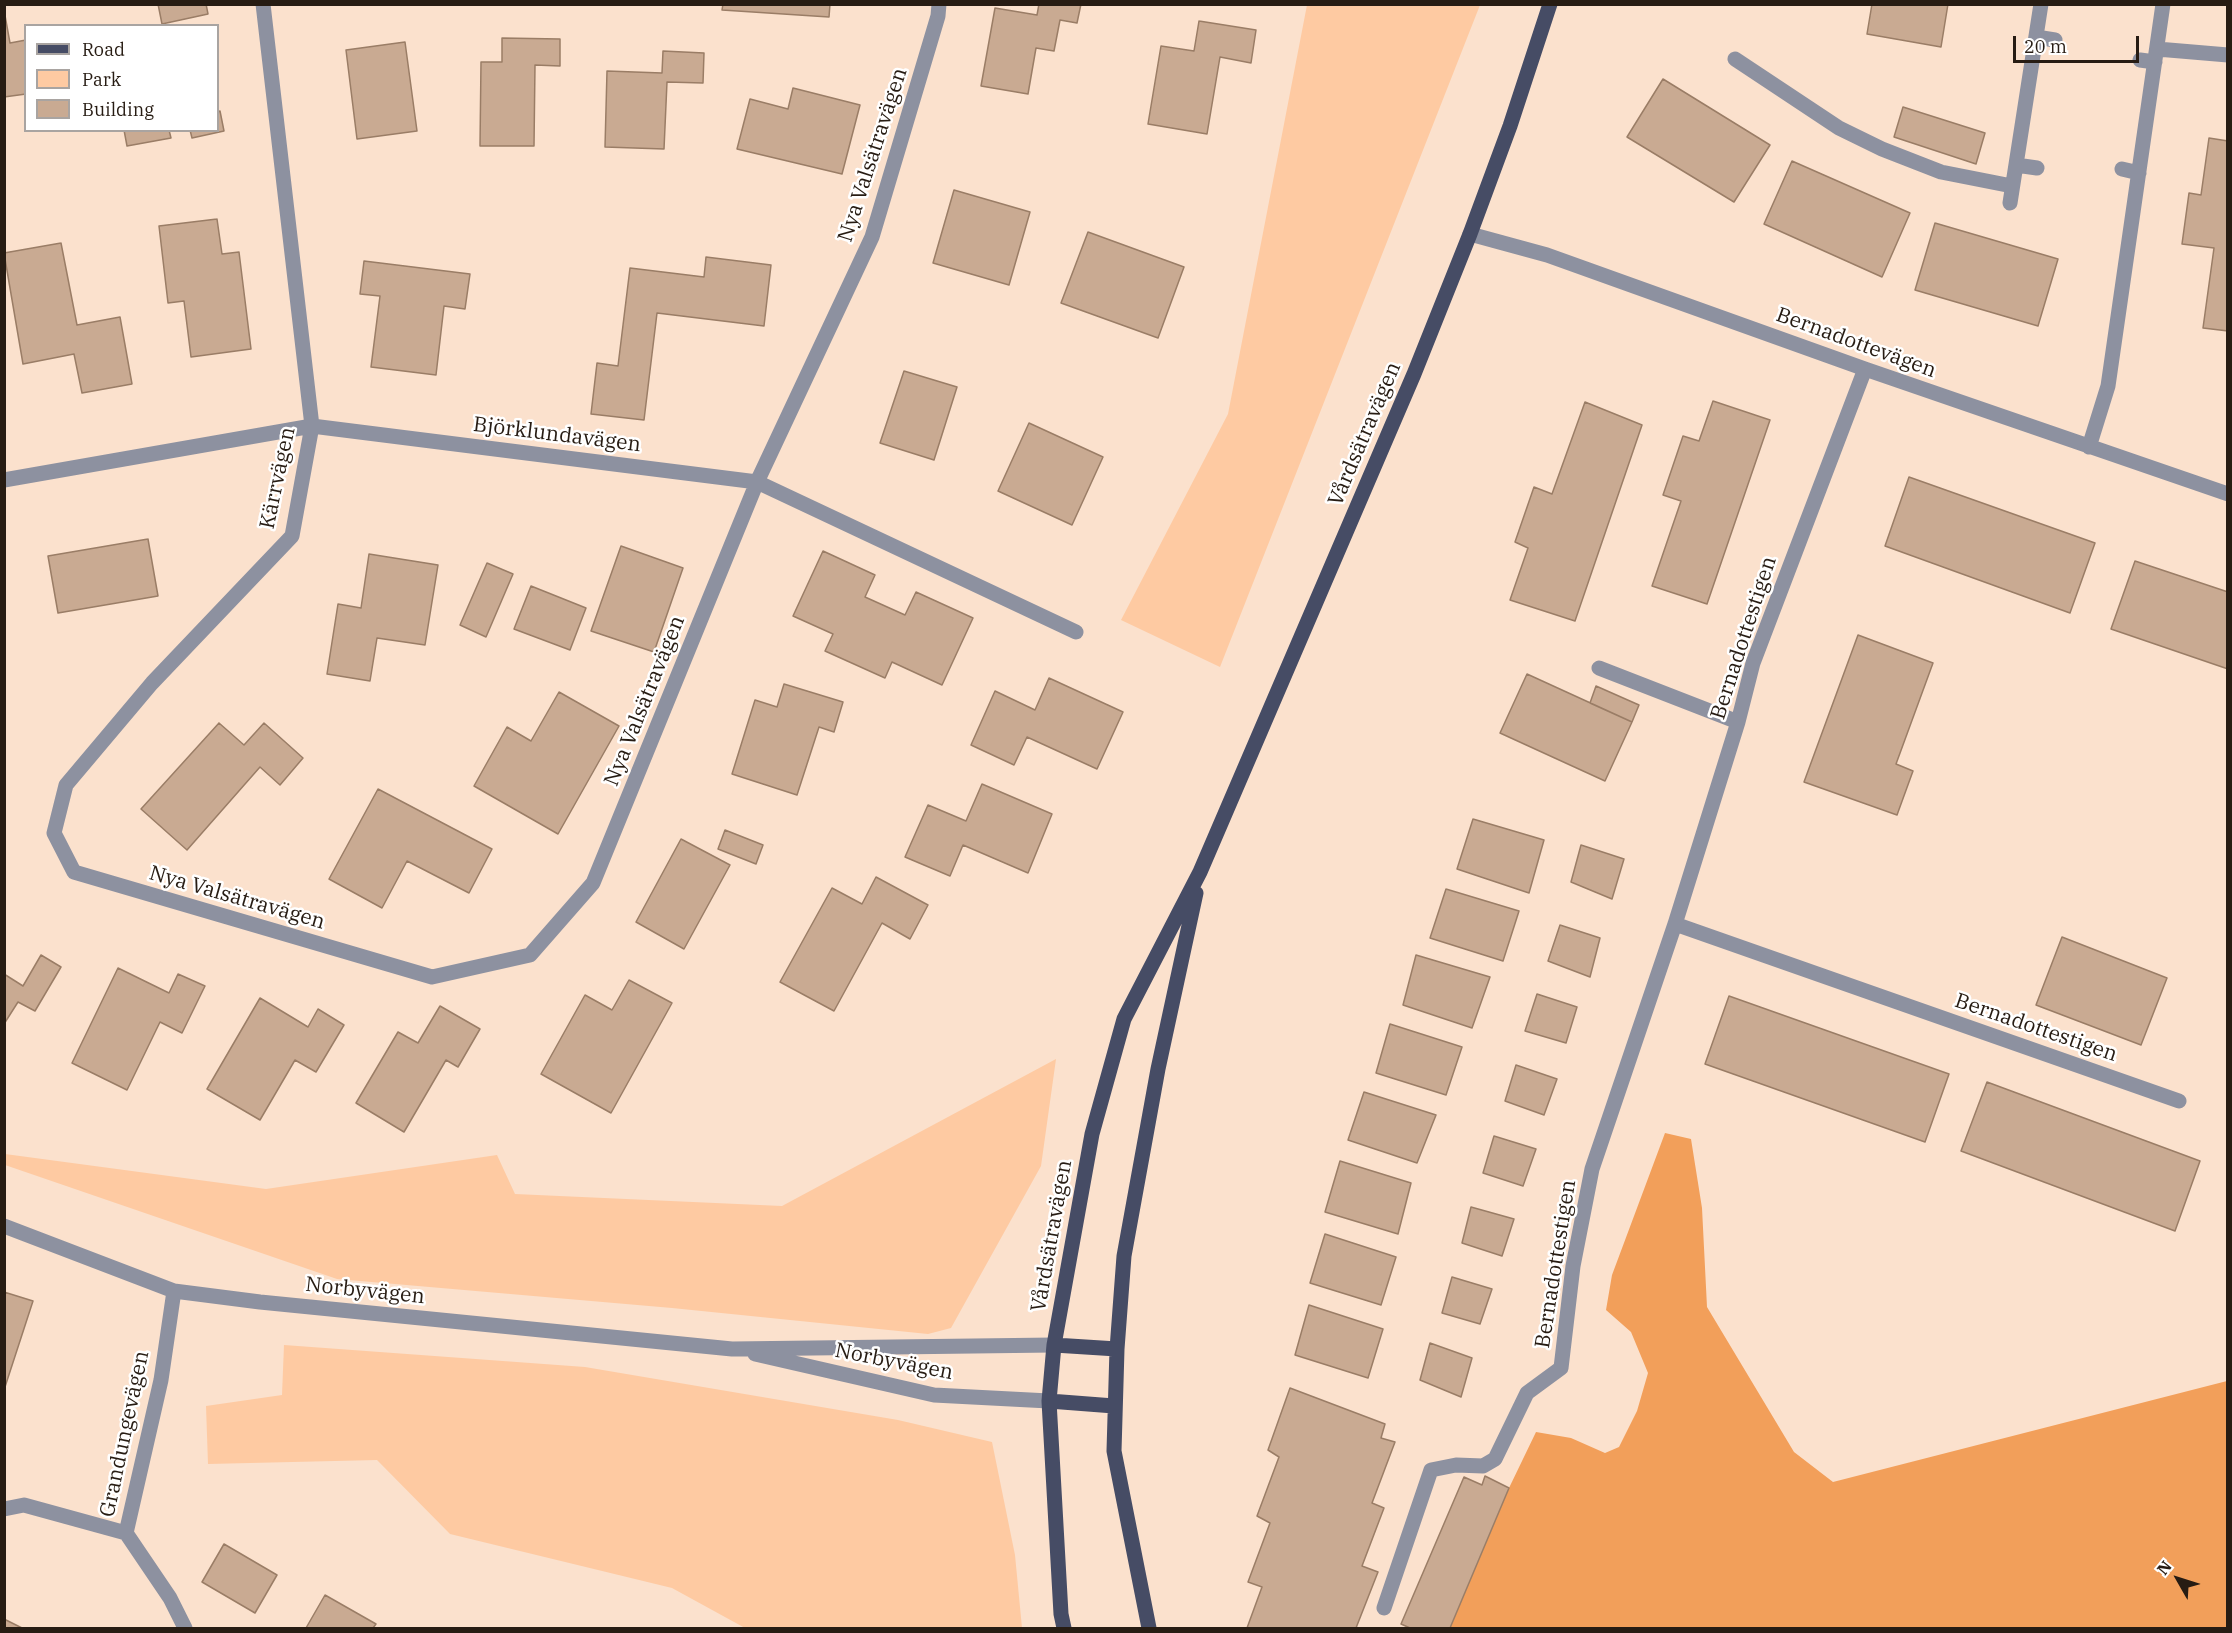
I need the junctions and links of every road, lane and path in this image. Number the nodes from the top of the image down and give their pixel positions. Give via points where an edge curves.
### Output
1 (263, 4) edge
2 (939, 4) edge
3 (1550, 4) edge
4 (2041, 4) edge
5 (2163, 4) edge
6 (2036, 37) junction
7 (2055, 40) dead end
8 (2228, 55) edge
9 (2151, 57) junction
10 (1735, 59) dead end
11 (2016, 165) junction
12 (2037, 168) dead end
13 (2122, 169) dead end
14 (2139, 173) junction
15 (2012, 186) junction
16 (2010, 202) dead end
17 (1470, 234) junction
18 (1865, 369) junction
19 (312, 426) junction
20 (2089, 447) junction
21 (4, 480) edge
22 (757, 482) junction
23 (2228, 494) edge
24 (1076, 632) dead end
25 (1599, 668) dead end
26 (1738, 722) junction
27 (74, 872) joint
28 (1200, 872) junction
29 (1675, 924) junction
30 (2180, 1101) dead end
31 (4, 1226) edge
32 (174, 1291) junction
33 (1054, 1345) junction
34 (732, 1349) junction
35 (1117, 1349) junction
36 (1049, 1401) junction
37 (1114, 1406) junction
38 (4, 1509) edge
39 (126, 1533) junction
40 (1384, 1608) dead end
41 (185, 1629) edge
42 (1064, 1629) edge
43 (1149, 1629) edge

1 - 19 street, Kärrvägen
2 - 22 street, Nya Valsätravägen via 872,237
3 - 17 main road, Vårdsätravägen
4 - 6 street
5 - 9 street
6 - 7 street
6 - 11 street
8 - 9 street
9 - 14 street
10 - 15 street via 1839,129 1882,149 1941,172
11 - 12 street
11 - 15 street
13 - 14 street
14 - 20 street via 2108,386
15 - 16 street
17 - 18 street, Bernadottevägen via 1548,255
17 - 28 main road, Vårdsätravägen
18 - 20 street, Bernadottevägen
18 - 26 street, Bernadottestigen via 1753,663
19 - 21 street, Björklundavägen
19 - 22 street, Björklundavägen
19 - 27 street, Kärrvägen via 292,536 153,683 66,785 54,833
20 - 23 street, Bernadottevägen
22 - 24 street, Björklundavägen
22 - 27 street, Nya Valsätravägen via 593,883 530,955 432,977
25 - 26 street
26 - 29 street, Bernadottestigen
28 - 33 main road, Vårdsätravägen via 1124,1019 1092,1134
28 - 35 main road, Vårdsätravägen via 1124,1256
29 - 30 street, Bernadottestigen
29 - 40 street, Bernadottestigen via 1592,1169 1573,1266 1561,1368 1527,1393 1495,1459 1483,1466 1456,1465 1431,1470
31 - 32 street, Norbyvägen
32 - 34 street, Norbyvägen
32 - 39 street, Grandungevägen via 161,1380
33 - 34 street, Norbyvägen
33 - 35 main road
33 - 36 main road, Vårdsätravägen
34 - 36 street, Norbyvägen via 934,1395
35 - 37 main road, Vårdsätravägen
36 - 37 main road
36 - 42 main road, Vårdsätravägen via 1060,1614
37 - 43 main road, Vårdsätravägen via 1114,1451
38 - 39 street, Grandungevägen via 24,1505
39 - 41 street via 170,1598

